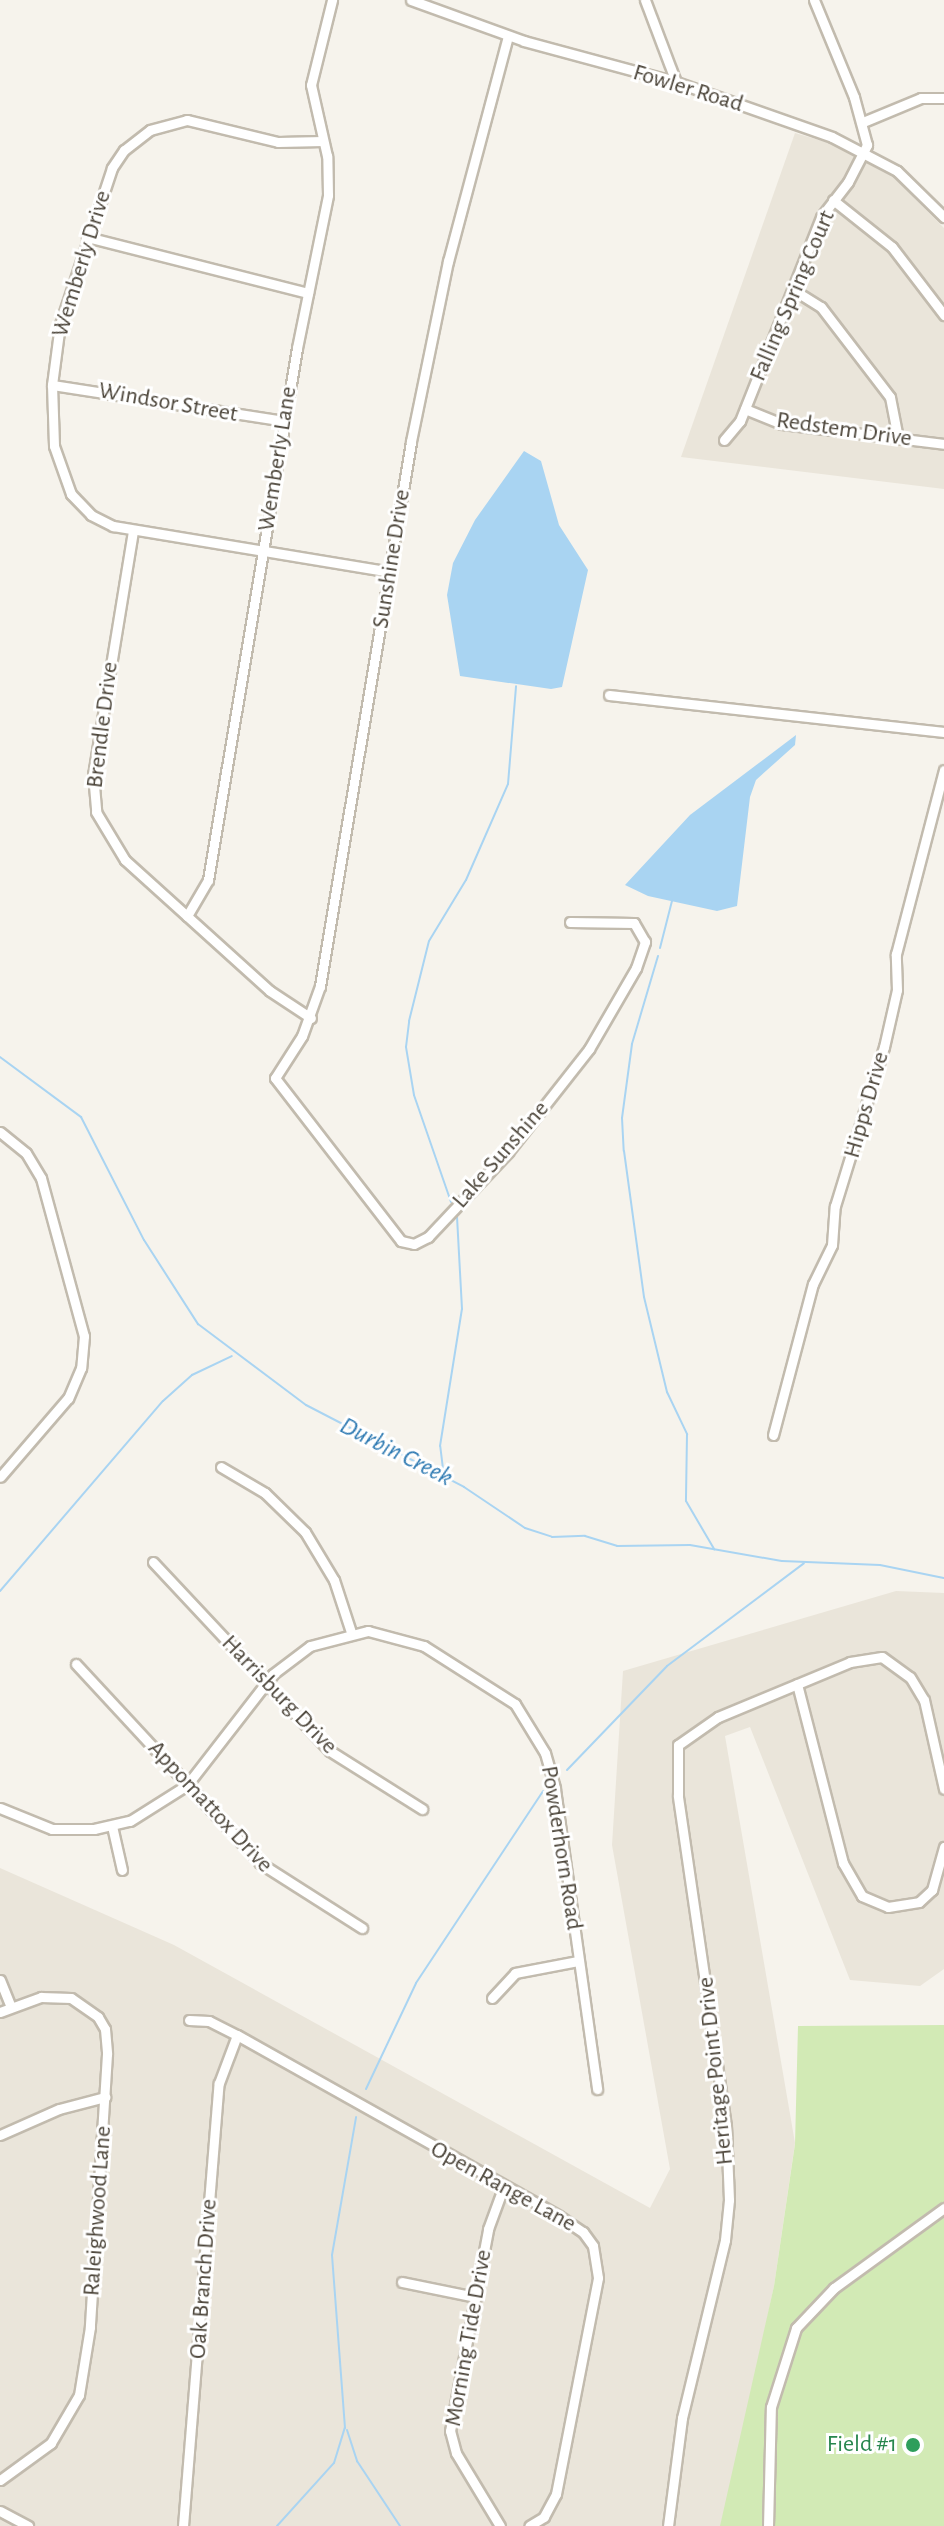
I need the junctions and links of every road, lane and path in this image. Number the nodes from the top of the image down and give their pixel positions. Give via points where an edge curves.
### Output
1 (332, 0) edge
2 (411, 0) edge
3 (645, 0) edge
4 (814, 0) edge
5 (508, 36) junction
6 (676, 82) junction
7 (944, 98) edge
8 (863, 122) junction
9 (323, 141) junction
10 (865, 153) junction
11 (833, 200) junction
12 (944, 217) edge
13 (87, 237) junction
14 (792, 289) junction
15 (308, 293) junction
16 (944, 315) edge
17 (52, 385) junction
18 (745, 409) junction
19 (284, 421) junction
20 (898, 438) junction
21 (724, 440) dead end
22 (944, 444) edge
23 (133, 531) junction
24 (263, 552) junction
25 (391, 572) junction
26 (609, 695) dead end
27 (944, 732) edge
28 (944, 770) edge
29 (187, 916) junction
30 (570, 922) dead end
31 (311, 1018) junction
32 (275, 1078) joint
33 (0, 1132) edge
34 (773, 1435) dead end
35 (221, 1467) dead end
36 (0, 1477) edge
37 (153, 1562) dead end
38 (351, 1632) junction
39 (76, 1664) dead end
40 (797, 1684) junction
41 (267, 1685) junction
42 (187, 1785) junction
43 (944, 1789) edge
44 (0, 1808) edge
45 (422, 1809) dead end
46 (112, 1826) junction
47 (944, 1847) edge
48 (122, 1870) dead end
49 (362, 1928) dead end
50 (578, 1961) junction
51 (0, 1980) edge
52 (492, 1998) dead end
53 (11, 2007) junction
54 (0, 2012) edge
55 (189, 2020) dead end
56 (237, 2035) junction
57 (597, 2089) dead end
58 (105, 2097) junction
59 (0, 2135) edge
60 (503, 2188) junction
61 (944, 2208) edge
62 (402, 2282) dead end
63 (476, 2297) junction
64 (0, 2480) edge
65 (0, 2511) edge
66 (28, 2526) edge
67 (183, 2526) edge
68 (500, 2526) edge
69 (529, 2526) edge
70 (668, 2526) edge
71 (768, 2526) edge

1 - 9 street, Wemberly Lane via 311,85
2 - 5 street, Fowler Road
3 - 6 street
4 - 8 street
5 - 6 street, Fowler Road
5 - 25 street, Sunshine Drive via 448,261
6 - 10 street, Fowler Road
7 - 8 street via 921,98
8 - 10 street
9 - 13 street, Wemberly Drive via 278,142 199,120 157,127 132,142 116,161
9 - 15 street, Wemberly Lane via 328,195
10 - 11 street, Falling Spring Court
10 - 12 street, Fowler Road via 907,179
11 - 14 street, Falling Spring Court
11 - 16 street via 892,247
13 - 15 street
13 - 17 street, Wemberly Drive via 60,324
14 - 18 street, Falling Spring Court
14 - 20 street via 821,307 890,397
15 - 19 street, Wemberly Lane
17 - 19 street, Windsor Street
17 - 23 street, Wemberly Drive via 54,446 67,487 91,515
18 - 20 street, Redstem Drive via 782,424
18 - 21 street, Falling Spring Court
19 - 24 street, Wemberly Lane
20 - 22 street, Redstem Drive
23 - 24 street, Wemberly Drive
23 - 29 street, Brendle Drive via 93,796 116,850
24 - 25 street, Wemberly Drive
24 - 29 street, Wemberly Lane via 208,880
25 - 31 street, Sunshine Drive via 337,906
26 - 27 street
28 - 34 street, Hipps Drive via 896,954 897,990 884,1047 835,1206 832,1245 813,1284
29 - 31 street, Brendle Drive via 270,991
30 - 32 street, Lake Sunshine via 634,923 643,932 644,951 577,1065 508,1152 422,1242 404,1243 389,1230
31 - 32 street, Sunshine Drive
33 - 36 street via 26,1153 41,1178 84,1336 81,1368 68,1398
35 - 38 street via 265,1493 305,1532 334,1580
37 - 41 street, Harrisburg Drive
38 - 41 street, Powderhorn Road via 296,1654
38 - 50 street, Powderhorn Road via 387,1634 424,1646 505,1696 533,1728 554,1785
39 - 42 street, Appomattox Drive
40 - 43 street, Heritage Point Drive via 850,1662 882,1657 896,1664 924,1700
40 - 47 street via 843,1863 862,1896 888,1907 919,1902 932,1890
40 - 70 street, Heritage Point Drive via 718,1717 678,1745 678,1795 726,2126 729,2200 725,2240 682,2418
41 - 42 street, Powderhorn Road
41 - 45 street, Harrisburg Drive via 330,1751
42 - 46 street, Powderhorn Road via 150,1811
42 - 49 street, Appomattox Drive via 277,1877
44 - 46 street, Powderhorn Road via 52,1829
46 - 48 street
50 - 52 street via 515,1973
50 - 57 street, Powderhorn Road
51 - 53 street
53 - 54 street, Raleighwood Lane
53 - 58 street, Raleighwood Lane via 51,1997 88,2006 105,2029
55 - 56 street, Open Range Lane via 209,2021
56 - 60 street, Open Range Lane
56 - 67 street, Oak Branch Drive via 219,2083
58 - 59 street
58 - 64 street, Raleighwood Lane via 90,2327 79,2395 51,2443
60 - 63 street, Morning Tide Drive via 488,2229
60 - 69 street, Open Range Lane via 583,2232 593,2246 598,2278 556,2494 544,2517
61 - 71 street via 834,2288 796,2328 771,2407
62 - 63 street
63 - 68 street, Morning Tide Drive via 450,2431 456,2453
65 - 66 street

